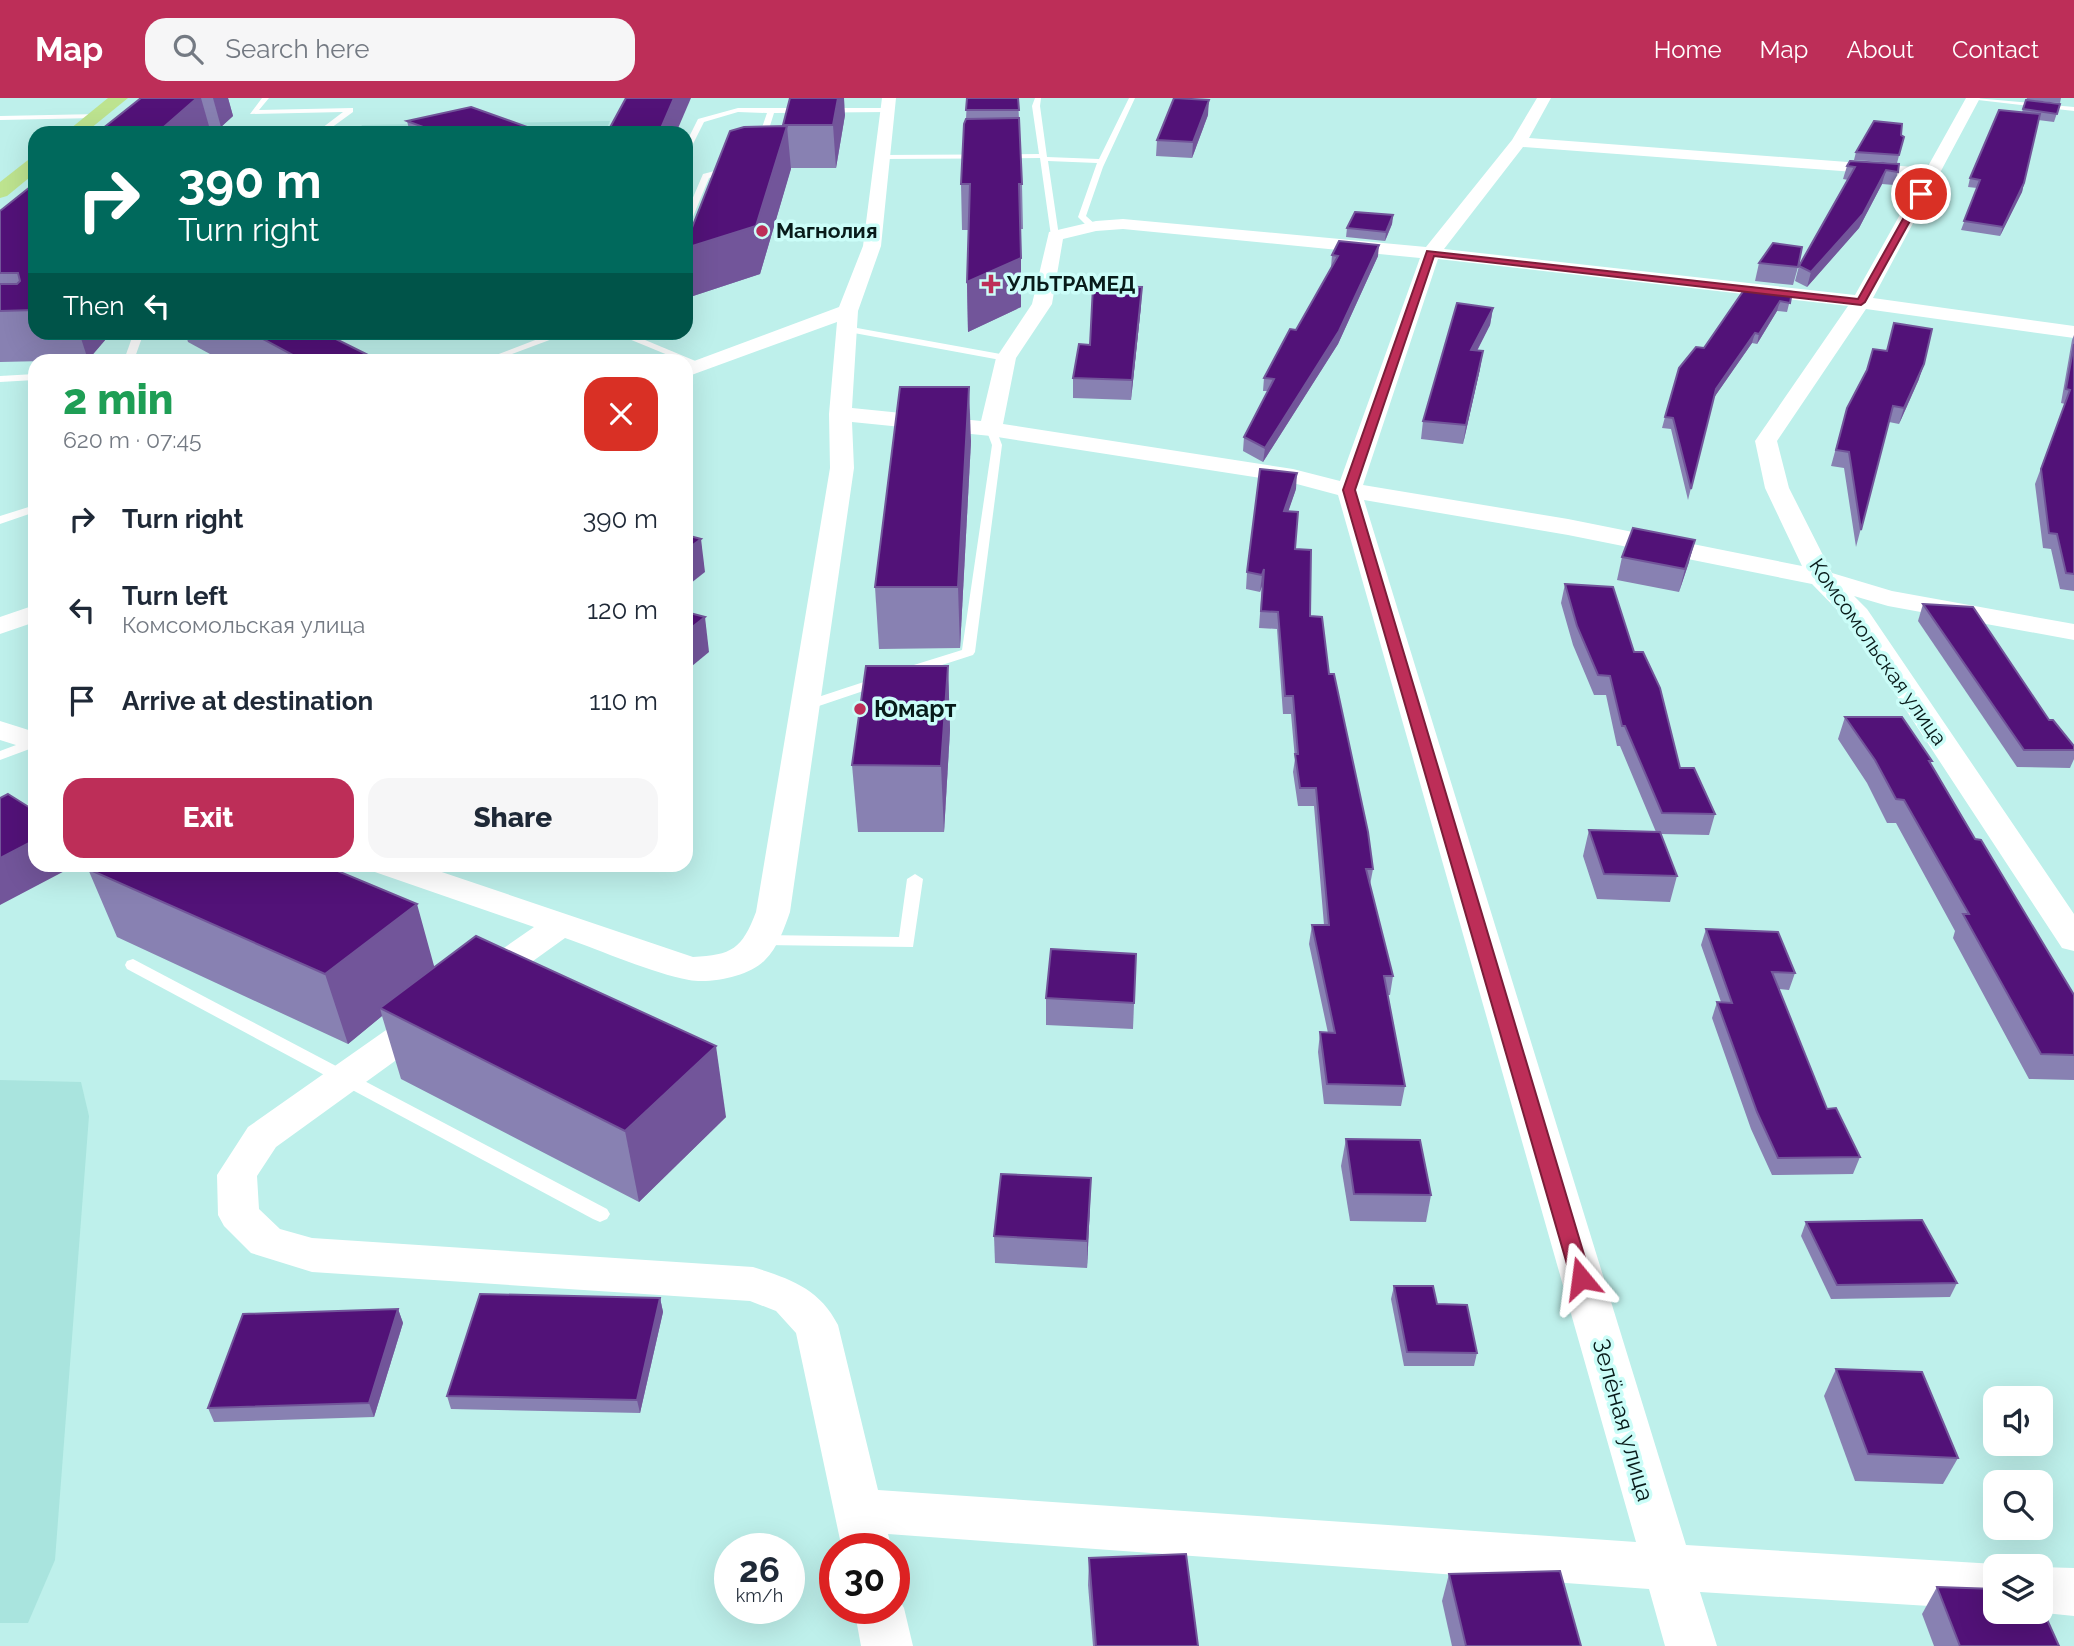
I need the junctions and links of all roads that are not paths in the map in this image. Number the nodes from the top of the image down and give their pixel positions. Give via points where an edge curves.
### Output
1 (119, 98) edge
2 (266, 98) edge
3 (1038, 98) edge
4 (1132, 98) edge
5 (1544, 98) edge
6 (1975, 98) edge
7 (755, 100) dead end
8 (888, 104) edge
9 (2074, 109) edge
10 (761, 111) junction
11 (771, 111) junction
12 (96, 116) junction
13 (0, 118) edge
14 (84, 126) edge
15 (329, 126) edge
16 (693, 136) edge
17 (1519, 142) junction
18 (759, 149) edge
19 (882, 157) junction
20 (1043, 158) junction
21 (1101, 161) junction
22 (743, 165) edge
23 (28, 170) edge
24 (1933, 173) junction
25 (0, 192) edge
26 (693, 201) edge
27 (1093, 227) junction
28 (1055, 236) junction
29 (1430, 253) junction
30 (1861, 302) junction
31 (847, 320) junction
32 (2074, 332) edge
33 (544, 340) edge
34 (633, 340) edge
35 (505, 354) edge
36 (663, 354) edge
37 (1006, 358) junction
38 (693, 368) edge
39 (28, 377) edge
40 (0, 379) edge
41 (840, 414) junction
42 (991, 429) junction
43 (1349, 490) junction
44 (28, 510) edge
45 (0, 520) edge
46 (1821, 578) junction
47 (28, 616) edge
48 (0, 626) edge
49 (2074, 632) edge
50 (805, 706) junction
51 (0, 730) edge
52 (28, 740) edge
53 (28, 745) edge
54 (0, 756) edge
55 (28, 810) edge
56 (0, 824) edge
57 (407, 872) edge
58 (915, 879) dead end
59 (559, 926) junction
60 (764, 940) junction
61 (2074, 940) edge
62 (133, 965) dead end
63 (345, 1078) junction
64 (600, 1214) dead end
65 (863, 1530) edge
66 (1667, 1567) junction
67 (1983, 1586) edge
68 (2053, 1591) edge
69 (2074, 1592) edge
70 (882, 1624) edge
71 (887, 1646) edge
72 (1691, 1646) edge

1 - 12 highway
2 - 15 lane via 253,112 351,110
3 - 20 lane
4 - 21 lane
5 - 17 street
6 - 9 lane
6 - 24 street, Комсомольская улица
7 - 10 lane
8 - 11 lane
8 - 19 street
10 - 11 lane
10 - 16 lane via 738,110 701,121
11 - 18 lane
12 - 13 lane
12 - 14 highway
17 - 24 street
17 - 29 street
19 - 20 lane
19 - 31 street via 872,246
20 - 21 lane
20 - 28 lane
21 - 27 lane via 1082,216
22 - 26 lane via 706,176
23 - 25 highway
24 - 30 street, Комсомольская улица
27 - 28 street
27 - 29 street via 1123,224
28 - 37 street via 1042,304
29 - 30 street
29 - 43 street
30 - 32 street
30 - 46 street, Комсомольская улица via 1766,441 1777,488
31 - 37 lane
31 - 38 street
31 - 41 street
33 - 35 lane
34 - 36 lane
37 - 42 street
39 - 40 lane
41 - 42 street
41 - 50 street via 842,468
42 - 43 street via 1293,476
42 - 50 lane via 996,445 968,652
43 - 46 street via 1568,527
43 - 66 street, Зелёная улица
44 - 45 lane
46 - 49 street via 1888,598
46 - 61 street, Комсомольская улица via 1857,615
47 - 48 street
50 - 60 street via 773,912
51 - 52 street
53 - 54 lane
55 - 56 lane
57 - 59 street
58 - 60 lane via 907,943
59 - 60 street via 691,969 723,968 746,958
59 - 63 street
62 - 63 lane
63 - 64 lane
63 - 65 street via 262,1137 237,1175 239,1215 266,1241 312,1255 753,1284 791,1300 816,1325
65 - 66 street
66 - 67 street
66 - 72 street, Зелёная улица
68 - 69 street
70 - 71 street

